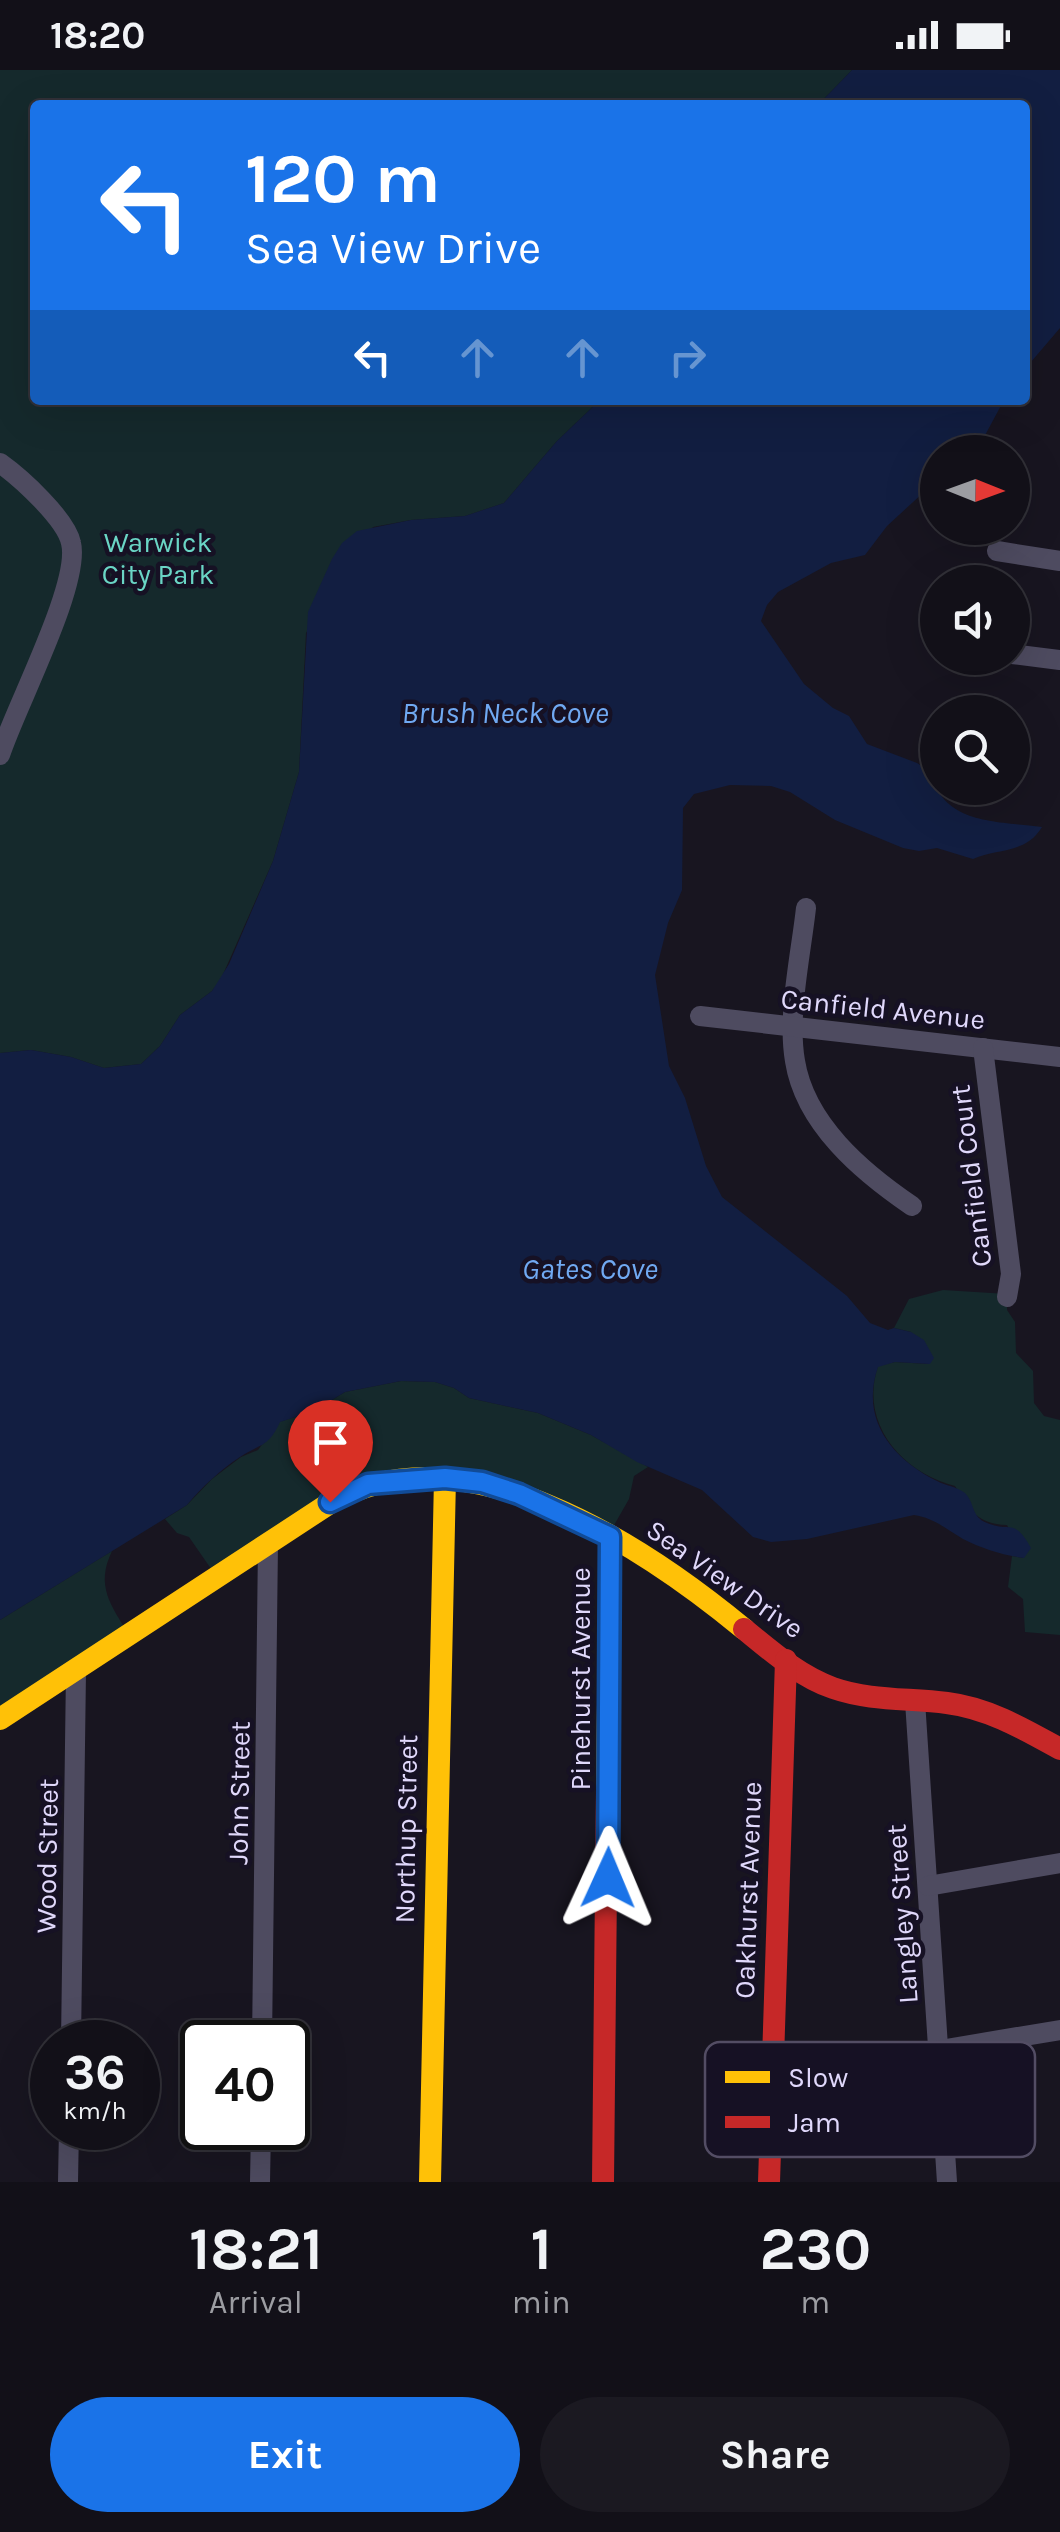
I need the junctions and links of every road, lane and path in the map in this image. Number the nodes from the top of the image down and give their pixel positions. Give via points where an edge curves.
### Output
1 (0, 463) edge
2 (997, 551) dead end
3 (1057, 555) edge
4 (1030, 656) edge
5 (1060, 660) edge
6 (0, 756) edge
7 (806, 908) dead end
8 (700, 1016) dead end
9 (793, 1027) junction
10 (983, 1048) junction
11 (1060, 1057) edge
12 (912, 1206) dead end
13 (1008, 1297) dead end
14 (445, 1478) junction
15 (610, 1537) junction
16 (268, 1543) junction
17 (786, 1660) junction
18 (76, 1671) junction
19 (915, 1701) junction
20 (0, 1718) edge
21 (1060, 1749) edge
22 (1060, 1863) edge
23 (928, 1886) junction
24 (71, 2020) edge
25 (262, 2020) edge
26 (1060, 2030) edge
27 (774, 2042) edge
28 (939, 2042) edge
29 (988, 2042) edge
30 (69, 2150) edge
31 (261, 2150) edge
32 (770, 2157) edge
33 (946, 2157) edge
34 (68, 2182) edge
35 (260, 2182) edge
36 (430, 2182) edge
37 (603, 2182) edge
38 (769, 2182) edge
39 (948, 2182) edge

1 - 6 street via 62,521 73,551 70,582
2 - 3 street
4 - 5 street
7 - 9 street
8 - 9 street, Canfield Avenue
9 - 10 street, Canfield Avenue
9 - 12 street via 794,1062 812,1108 843,1150
10 - 11 street, Canfield Avenue
10 - 13 street, Canfield Court via 1011,1274
14 - 15 street, Sea View Drive via 519,1494
14 - 16 street, Sea View Drive via 368,1484
14 - 36 street, Northup Street
15 - 17 street, Sea View Drive
15 - 37 street, Pinehurst Avenue
16 - 18 street, Sea View Drive
16 - 25 street, John Street
17 - 19 street, Sea View Drive via 823,1684
17 - 27 street, Oakhurst Avenue
18 - 20 street, Sea View Drive
18 - 24 street, Wood Street
19 - 21 street, Sea View Drive via 974,1709
19 - 23 street, Langley Street
22 - 23 street
23 - 28 street, Langley Street
26 - 29 street
30 - 34 street
31 - 35 street
32 - 38 street, Oakhurst Avenue
33 - 39 street, Langley Street

